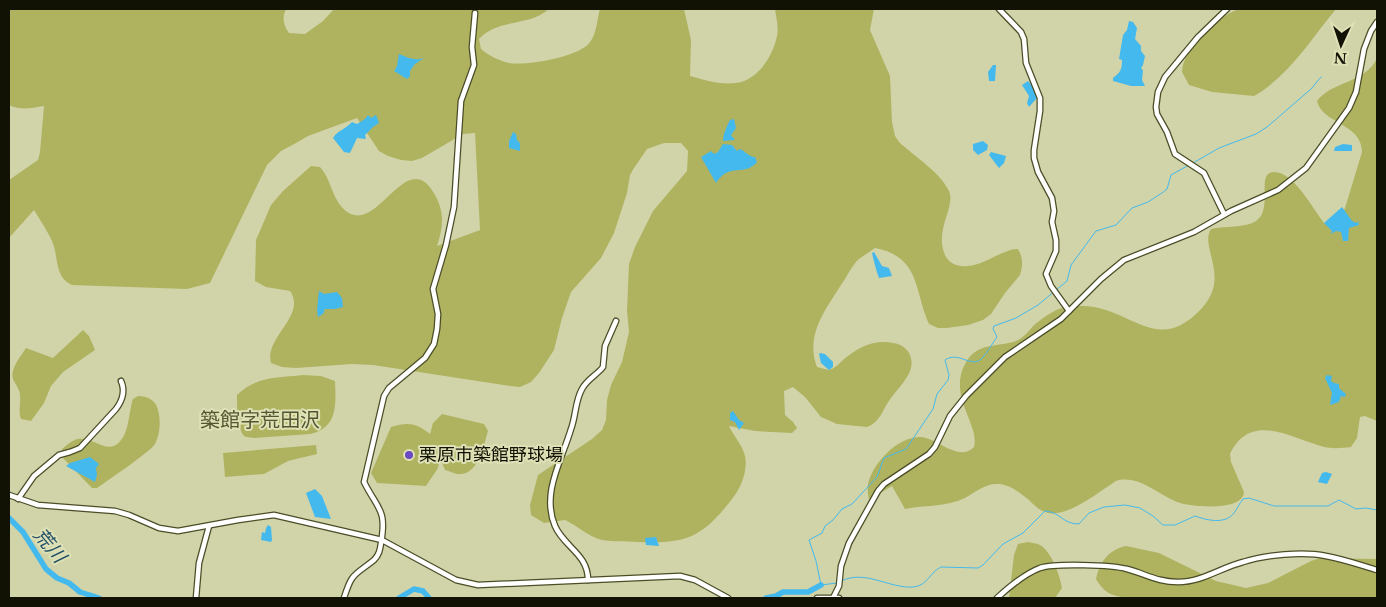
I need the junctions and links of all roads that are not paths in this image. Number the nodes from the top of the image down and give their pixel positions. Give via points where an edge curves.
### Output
1 (999, 9) edge
2 (1227, 9) edge
3 (475, 13) dead end
4 (1377, 22) edge
5 (1224, 214) junction
6 (1069, 311) junction
7 (616, 321) dead end
8 (121, 381) dead end
9 (9, 495) edge
10 (18, 499) junction
11 (209, 526) junction
12 (382, 540) junction
13 (1377, 570) edge
14 (588, 580) junction
15 (196, 598) edge
16 (344, 598) edge
17 (728, 598) edge
18 (817, 598) edge
19 (836, 598) edge
20 (997, 598) edge

1 - 6 street via 1021,32 1026,64 1040,98 1034,150 1038,172 1052,198 1056,240 1056,251 1046,274
2 - 5 street via 1186,50 1165,77 1156,107 1175,154 1204,172
3 - 12 street via 474,65 461,101 454,207 433,289 438,329 425,358 384,396 364,482 383,514
4 - 5 street via 1364,48 1356,92 1349,108 1306,168 1278,190
5 - 6 street via 1194,232 1124,260
6 - 19 street via 1005,357 950,416 929,454 878,491 849,543
7 - 14 street via 604,346 603,366 579,395 552,489 554,525 586,565
8 - 10 street via 124,393 116,409 80,448 59,455 34,476
9 - 10 street
10 - 11 street via 38,505 114,511 169,530
11 - 12 street via 274,515
11 - 15 street via 199,563
12 - 14 street via 469,584
12 - 16 street via 380,553 355,573
13 - 20 street via 1324,555 1296,554 1242,562 1194,581 1178,582 1161,581 1116,566 1043,567 1031,572
14 - 17 street via 680,576 695,580
18 - 19 street

